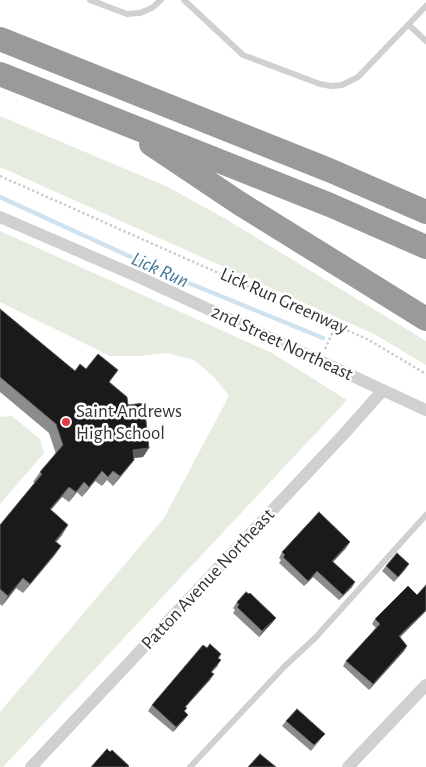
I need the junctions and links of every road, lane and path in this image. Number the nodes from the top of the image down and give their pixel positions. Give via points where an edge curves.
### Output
1 (90, 0) edge
2 (161, 0) edge
3 (184, 0) edge
4 (426, 6) edge
5 (409, 25) junction
6 (0, 39) edge
7 (426, 41) edge
8 (0, 74) edge
9 (112, 118) junction
10 (0, 176) edge
11 (426, 212) edge
12 (0, 216) edge
13 (426, 247) edge
14 (426, 319) edge
15 (336, 325) junction
16 (325, 348) dead end
17 (426, 374) edge
18 (382, 390) junction
19 (426, 410) edge
20 (426, 515) edge
21 (426, 685) edge
22 (31, 767) edge
23 (190, 767) edge
24 (348, 767) edge

1 - 2 lane via 127,14 140,13
3 - 5 lane via 243,55 331,86 342,85 358,77
4 - 5 lane
5 - 7 lane
6 - 11 highway
8 - 9 highway
9 - 13 highway
9 - 14 highway via 239,203
10 - 15 path, Lick Run Greenway
12 - 18 street, 2nd Street Northeast
15 - 16 path
15 - 17 path, Lick Run Greenway via 369,340
18 - 19 street, 2nd Street Northeast
18 - 22 street, Patton Avenue Northeast
20 - 23 lane via 316,637
21 - 24 street

